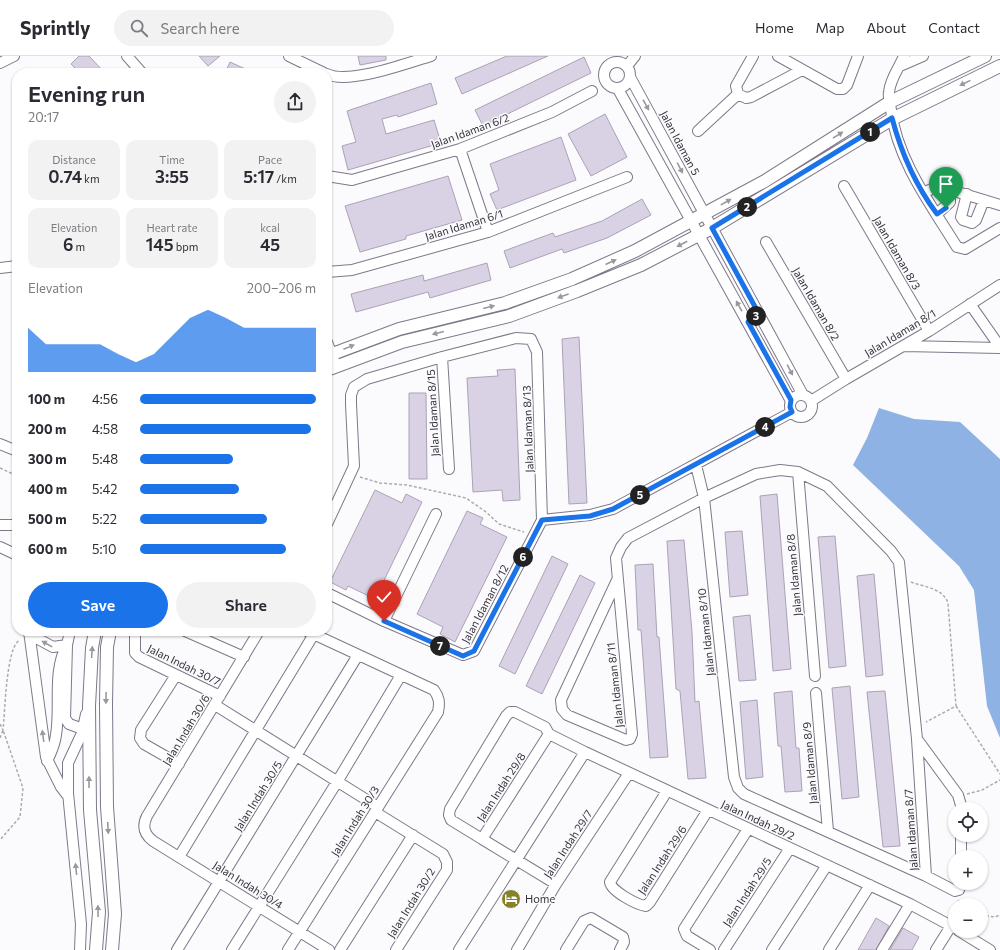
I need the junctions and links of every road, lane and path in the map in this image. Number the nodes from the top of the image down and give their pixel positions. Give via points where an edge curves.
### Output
1 (14, 56) edge
2 (127, 56) edge
3 (289, 56) edge
4 (431, 56) edge
5 (635, 56) edge
6 (753, 56) edge
7 (778, 56) edge
8 (858, 56) edge
9 (904, 56) edge
10 (923, 56) edge
11 (985, 56) edge
12 (608, 60) edge
13 (0, 62) edge
14 (627, 66) junction
15 (900, 66) junction
16 (1000, 66) edge
17 (138, 68) edge
18 (314, 68) edge
19 (802, 70) junction
20 (332, 75) edge
21 (630, 77) junction
22 (618, 89) junction
23 (592, 90) dead end
24 (738, 94) junction
25 (890, 102) junction
26 (892, 118) junction
27 (698, 131) dead end
28 (460, 150) junction
29 (332, 177) edge
30 (627, 177) dead end
31 (844, 186) dead end
32 (946, 189) junction
33 (924, 193) junction
34 (967, 194) junction
35 (984, 200) junction
36 (1000, 205) edge
37 (937, 214) junction
38 (708, 221) junction
39 (696, 228) junction
40 (1000, 228) edge
41 (488, 232) junction
42 (766, 242) dead end
43 (12, 267) edge
44 (0, 268) edge
45 (332, 272) edge
46 (1000, 285) edge
47 (970, 304) junction
48 (759, 314) junction
49 (748, 322) junction
50 (929, 331) junction
51 (904, 346) junction
52 (1000, 347) edge
53 (332, 354) edge
54 (442, 356) junction
55 (332, 368) edge
56 (846, 379) junction
57 (807, 398) junction
58 (791, 400) junction
59 (792, 412) junction
60 (0, 444) edge
61 (12, 449) edge
62 (696, 465) junction
63 (0, 468) edge
64 (449, 469) dead end
65 (798, 472) junction
66 (12, 474) edge
67 (351, 474) junction
68 (704, 498) junction
69 (332, 514) edge
70 (436, 514) dead end
71 (542, 520) junction
72 (0, 525) edge
73 (12, 525) edge
74 (534, 536) junction
75 (0, 547) edge
76 (12, 553) edge
77 (902, 579) junction
78 (617, 580) junction
79 (332, 595) edge
80 (384, 621) junction
81 (25, 636) edge
82 (29, 636) edge
83 (33, 636) edge
84 (69, 636) edge
85 (95, 636) edge
86 (109, 636) edge
87 (135, 636) edge
88 (196, 636) edge
89 (256, 636) edge
90 (309, 636) edge
91 (317, 636) edge
92 (67, 645) junction
93 (358, 655) junction
94 (244, 657) junction
95 (176, 675) junction
96 (401, 675) junction
97 (815, 676) dead end
98 (816, 693) dead end
99 (90, 694) junction
100 (218, 701) junction
101 (956, 706) junction
102 (0, 724) edge
103 (916, 725) junction
104 (83, 729) junction
105 (3, 730) junction
106 (256, 731) junction
107 (549, 734) junction
108 (0, 738) edge
109 (918, 739) junction
110 (585, 752) junction
111 (296, 756) junction
112 (47, 762) junction
113 (179, 764) junction
114 (629, 773) junction
115 (1000, 774) edge
116 (1000, 780) edge
117 (338, 782) junction
118 (667, 791) junction
119 (958, 795) junction
120 (68, 796) junction
121 (960, 802) edge
122 (376, 810) junction
123 (708, 810) junction
124 (748, 829) junction
125 (828, 830) junction
126 (413, 836) junction
127 (482, 839) junction
128 (0, 840) edge
129 (153, 841) joint
130 (790, 848) junction
131 (179, 857) junction
132 (517, 860) junction
133 (827, 865) junction
134 (926, 876) junction
135 (219, 882) junction
136 (556, 884) junction
137 (870, 885) junction
138 (948, 887) edge
139 (910, 904) junction
140 (258, 906) junction
141 (115, 914) junction
142 (1000, 915) edge
143 (988, 916) edge
144 (948, 924) edge
145 (300, 931) junction
146 (948, 936) edge
147 (970, 938) edge
148 (987, 949) edge
149 (80, 950) edge
150 (96, 950) edge
151 (112, 950) edge
152 (120, 950) edge
153 (178, 950) edge
154 (232, 950) edge
155 (288, 950) edge
156 (329, 950) edge
157 (340, 950) edge
158 (396, 950) edge
159 (459, 950) edge
160 (517, 950) edge
161 (566, 950) edge
162 (620, 950) edge
163 (710, 950) edge
164 (724, 950) edge
165 (772, 950) edge
166 (830, 950) edge
167 (882, 950) edge
168 (936, 950) edge

1 - 13 street
2 - 17 street
3 - 18 street
4 - 20 street via 359,76
5 - 14 street
6 - 24 street via 737,81
7 - 19 street
8 - 19 street via 850,79 843,89 837,89
9 - 15 street
10 - 15 street
11 - 25 main road
12 - 14 street
12 - 22 street via 604,79 610,86
14 - 21 street
15 - 25 street via 890,85
16 -> 26 main road
19 - 24 street via 751,97 746,98
21 - 22 street via 626,85
21 -> 38 street, Jalan Idaman 5
22 - 39 street
23 - 28 street, Jalan Idaman 6/2 via 552,112
24 - 27 street
25 - 26 street
38 -> 25 main road via 765,181
26 - 33 street via 910,167
26 - 38 main road
28 - 29 street, Jalan Idaman 6/2 via 352,180
28 - 41 street
30 - 41 street, Jalan Idaman 6/1
31 - 50 street, Jalan Idaman 8/3
32 - 33 street via 936,187
32 - 34 street
32 - 37 street via 950,195 950,202
33 - 37 street
34 - 35 street
34 - 35 street via 961,217 963,220 972,223 976,220
35 - 36 street
37 - 40 street via 960,249 965,249
38 - 39 main road
38 - 48 street, Jalan Idaman 5
49 -> 39 street
53 -> 39 main road via 399,329 505,303 572,279
39 -> 55 main road via 641,265 577,291 508,316 402,342
41 - 45 street, Jalan Idaman 6/1 via 352,270
42 - 56 street, Jalan Idaman 8/2
43 - 44 street
46 - 47 street, Jalan Idaman 8/1
47 - 50 street, Jalan Idaman 8/1
47 - 52 street
48 - 49 street
48 -> 57 street, Jalan Idaman 5
49 - 58 street
50 - 51 street, Jalan Idaman 8/1
51 - 52 street
51 - 56 street, Jalan Idaman 8/1
54 - 64 street, Jalan Idaman 8/15
54 - 67 street via 367,379 354,387 351,395 354,466
54 - 71 street, Jalan Idaman 8/13 via 516,338 532,339 537,352
56 - 57 street, Jalan Idaman 8/1
57 - 58 street via 796,396
57 - 59 street via 812,408 808,414 798,416
58 - 59 street
59 - 62 street
60 - 61 street
62 - 68 street, Jalan Idaman 8/10
62 - 71 street via 613,509 590,516
63 - 66 path
65 - 68 street via 780,470 756,474
65 - 77 street, Jalan Idaman 8/7 via 826,486 891,551 899,562
65 - 97 street, Jalan Idaman 8/8
67 - 69 street
67 - 74 path via 380,483 407,485 466,498 499,524
68 - 78 street, Jalan Idaman 8/11 via 628,538 616,558
68 - 125 street, Jalan Idaman 8/10 via 734,777 738,788 744,794
70 - 80 street
71 - 74 street, Jalan Idaman 8/12
72 - 73 street
74 - 80 street, Jalan Idaman 8/12 via 474,651 468,655 463,656
75 - 76 street
77 - 101 path via 940,592 946,597
77 - 103 street, Jalan Idaman 8/7
78 - 78 street, Jalan Idaman 8/11 via 632,734 630,739 626,740 567,714 561,704
79 - 80 street
81 - 105 path via 18,640 12,649
112 -> 82 street
92 -> 83 street via 53,647
84 - 92 street
99 -> 85 main road
86 -> 141 main road via 106,703 107,807
87 - 95 street, Jalan Indah 30/7 via 136,653 139,657
88 - 94 street
89 - 94 street, Jalan Indah 30/6
90 - 106 street
91 - 93 street
92 - 104 street via 65,718 69,724
92 - 112 street via 59,668 57,733
93 - 96 street
93 - 111 street, Jalan Indah 30/5
94 - 100 street, Jalan Indah 30/6
95 - 100 street, Jalan Indah 30/7
95 - 113 street via 141,730 140,738 144,744
96 - 117 street
96 - 122 street, Jalan Indah 30/3 via 434,690 440,704 438,712
98 - 125 street, Jalan Idaman 8/9
99 - 104 street
150 -> 99 main road via 99,912 90,810
100 - 106 street, Jalan Indah 30/7
100 - 113 street, Jalan Indah 30/6
101 - 103 path via 928,722
101 - 115 path
102 - 105 path
103 - 109 street, Jalan Idaman 8/7
104 - 120 street via 68,763
105 - 108 path
105 - 128 path via 22,788 20,817
106 - 111 street, Jalan Indah 30/7
106 - 131 street
107 - 110 street, Jalan Indah 29/2
107 - 127 street, Jalan Indah 29/8
107 - 127 street, Jalan Indah 29/2 via 545,727 515,712 510,712 506,716 450,809 451,820
109 - 119 street, Jalan Idaman 8/7
109 - 134 street, Jalan Idaman 8/7
110 - 114 street, Jalan Indah 29/2
110 - 132 street
111 - 117 street, Jalan Indah 30/2
111 - 135 street, Jalan Indah 30/5
112 - 120 street
113 - 129 street, Jalan Indah 30/6 via 144,821 145,832
114 - 118 street, Jalan Indah 29/2
114 - 136 street, Jalan Indah 29/7
116 - 119 path via 972,794
117 - 122 street, Jalan Indah 30/2
117 - 140 street
118 - 123 street, Jalan Indah 29/2
118 - 123 street, Jalan Indah 29/6 via 611,880 611,888 643,906 650,902
119 - 121 street, Jalan Idaman 8/7
149 -> 120 street via 81,924
122 - 126 street, Jalan Indah 30/2
122 - 145 street, Jalan Indah 30/3
123 - 124 street, Jalan Indah 29/2
124 - 130 street, Jalan Indah 29/2
124 - 163 street via 684,929 688,936
125 - 134 street
126 - 157 street
126 - 158 street, Jalan Indah 30/2 via 443,854 447,870
127 - 132 street, Jalan Indah 29/8
129 - 131 street, Jalan Indah 30/4
130 - 133 street, Jalan Indah 29/2
130 - 164 street, Jalan Indah 29/5
131 - 135 street, Jalan Indah 30/4
132 - 136 street, Jalan Indah 29/8
132 - 159 street
133 - 137 street, Jalan Indah 29/2
133 - 165 street
134 - 138 street, Jalan Idaman 8/7
135 - 140 street, Jalan Indah 30/4
135 - 153 street, Jalan Indah 30/5
136 - 160 street, Jalan Indah 29/7
137 - 139 street, Jalan Indah 29/2
137 - 166 street
139 - 144 street, Jalan Indah 29/2
139 - 167 street
140 - 145 street, Jalan Indah 30/4
140 - 154 street
141 - 151 main road
141 - 152 main road
142 - 143 path
145 - 155 street, Jalan Indah 30/3
145 - 156 street, Jalan Indah 30/4
146 - 168 street
147 - 148 street, Jalan Indah 29/2
161 - 162 street via 586,919 594,919 624,939

